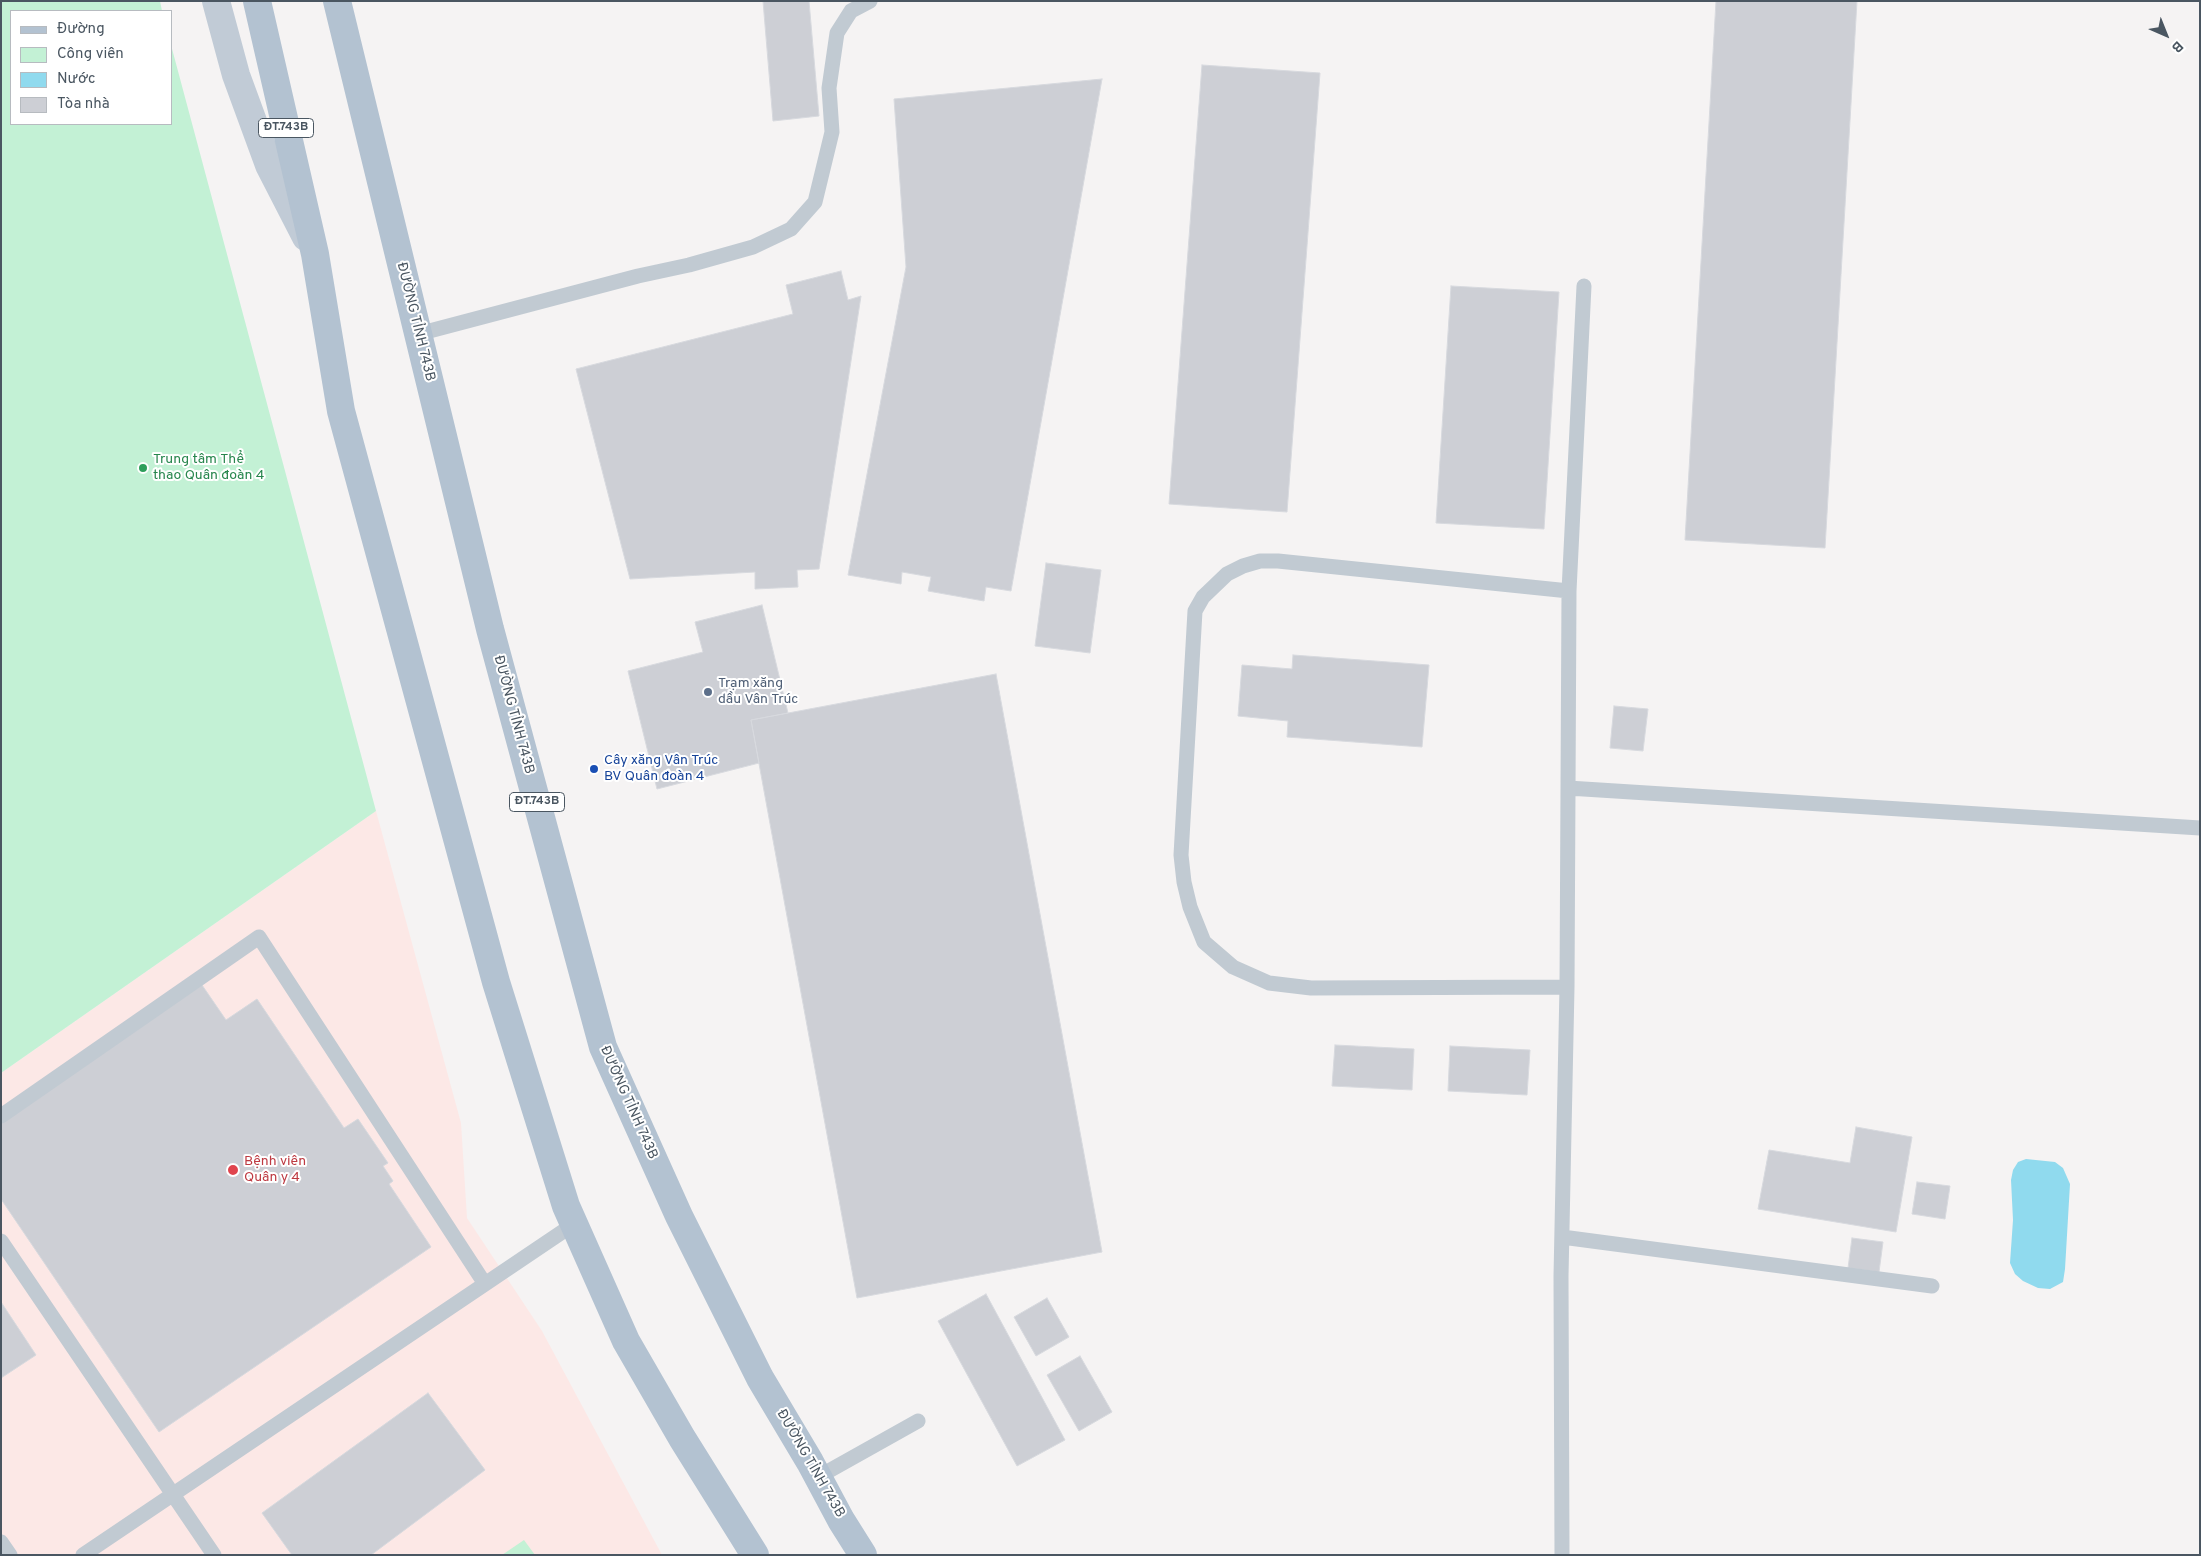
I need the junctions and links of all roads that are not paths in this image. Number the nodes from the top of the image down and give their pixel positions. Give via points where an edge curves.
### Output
1 (216, 1) edge
2 (257, 1) edge
3 (337, 1) edge
4 (870, 1) edge
5 (315, 254) junction
6 (1584, 286) dead end
7 (418, 334) junction
8 (1569, 591) junction
9 (1568, 788) junction
10 (2200, 828) edge
11 (1567, 987) junction
12 (1, 1116) edge
13 (574, 1224) junction
14 (1562, 1237) junction
15 (1, 1241) edge
16 (485, 1284) junction
17 (1932, 1286) dead end
18 (918, 1421) dead end
19 (818, 1477) junction
20 (173, 1494) junction
21 (1, 1542) edge
22 (10, 1555) edge
23 (83, 1555) edge
24 (214, 1555) edge
25 (755, 1555) edge
26 (863, 1555) edge
27 (1562, 1555) edge

1 - 5 main road via 236,75 269,165
2 - 5 main road, ĐT.743B
3 - 7 main road, ĐƯỜNG TỈNH 743B / ĐT.743B
4 - 7 lane via 851,11 837,33 829,88 832,132 815,202 791,229 754,247 698,263
5 - 13 main road, ĐT.743B via 341,411 496,982
6 - 8 lane
7 - 19 main road, ĐƯỜNG TỈNH 743B / ĐT.743B via 490,629 603,1047 683,1225 760,1378
8 - 9 lane
8 - 11 lane via 1278,561 1243,566 1227,574 1203,597 1195,612 1181,855 1190,907 1204,942 1233,967 1270,983 1312,988
9 - 10 lane
9 - 11 lane
11 - 14 lane
12 - 16 lane via 259,937
13 - 16 lane
13 - 25 main road, ĐT.743B via 626,1341
14 - 17 lane
14 - 27 lane
15 - 20 lane
16 - 20 lane
18 - 19 lane
19 - 26 main road, ĐƯỜNG TỈNH 743B / ĐT.743B
20 - 23 lane
20 - 24 lane
21 - 22 lane

